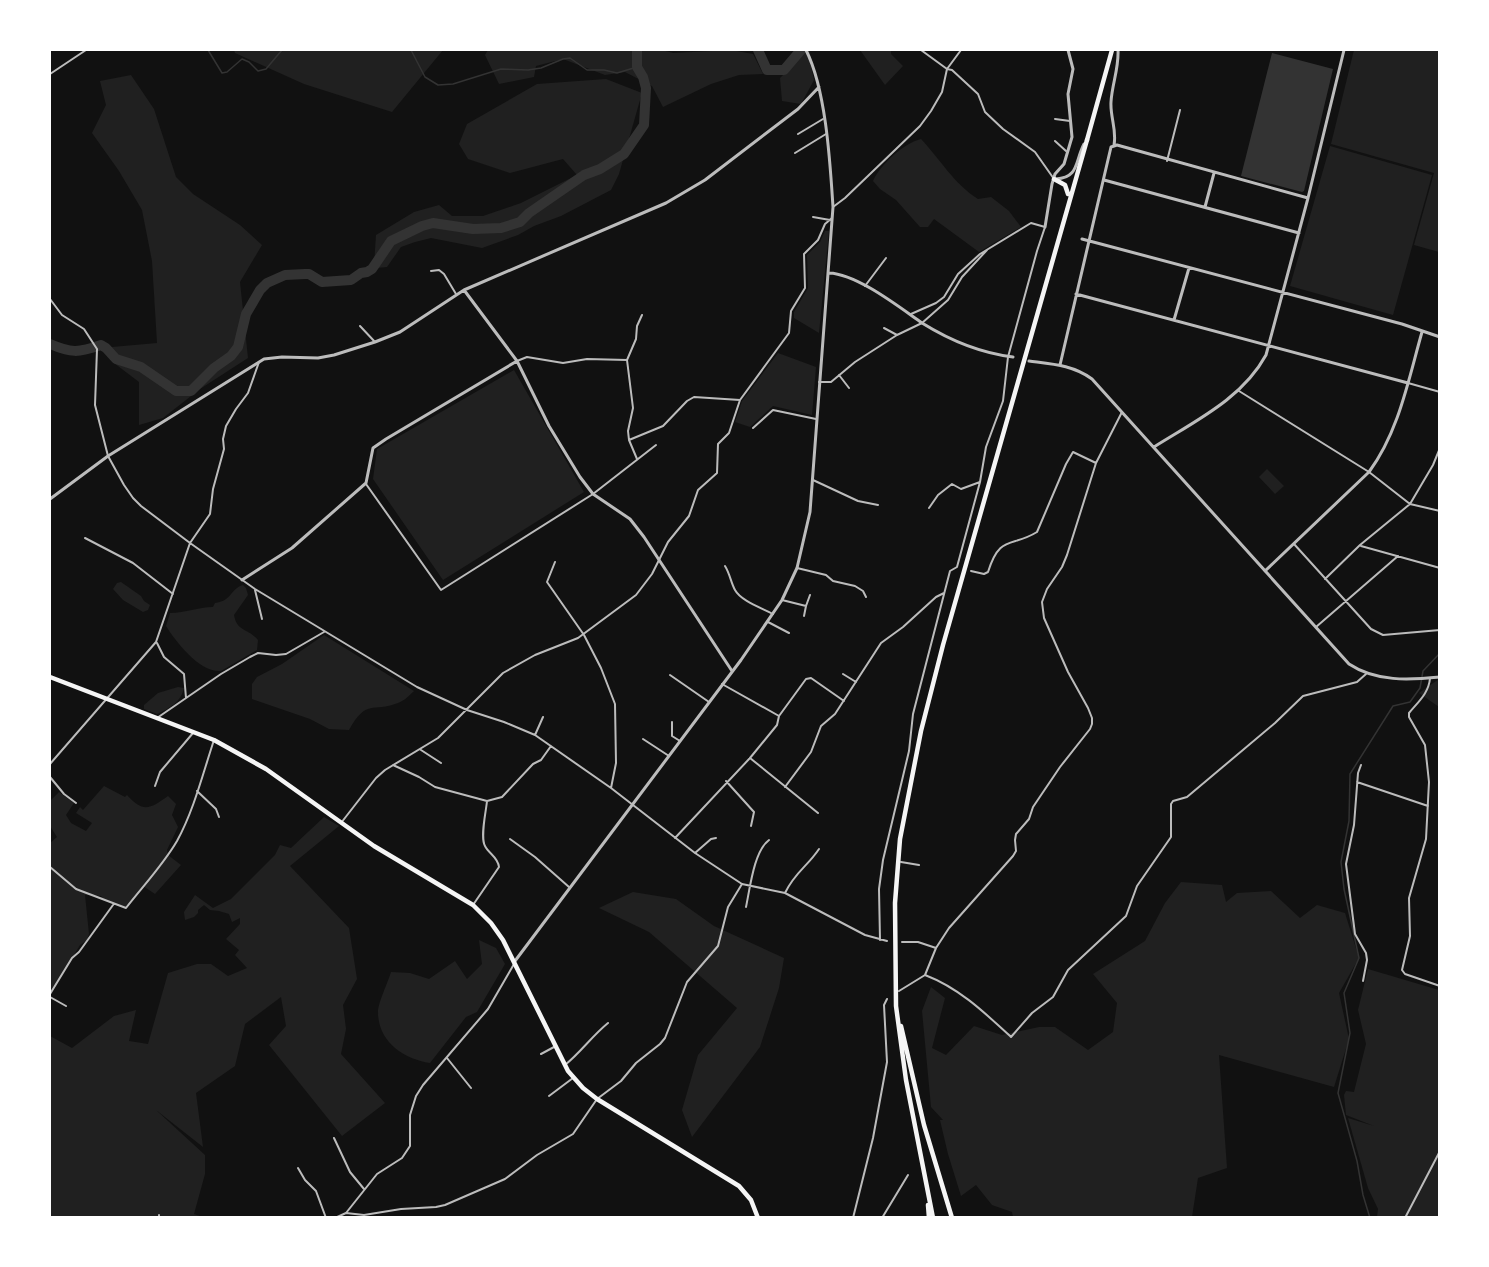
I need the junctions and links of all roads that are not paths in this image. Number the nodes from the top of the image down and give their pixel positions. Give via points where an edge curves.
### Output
1 (86, 50) edge
2 (807, 50) edge
3 (921, 50) edge
4 (961, 50) edge
5 (1068, 50) edge
6 (1112, 50) edge
7 (1118, 50) edge
8 (1344, 50) edge
9 (948, 69) junction
10 (50, 74) edge
11 (819, 87) junction
12 (1180, 110) dead end
13 (823, 119) junction
14 (1055, 119) dead end
15 (1070, 121) junction
16 (798, 134) dead end
17 (826, 134) junction
18 (1087, 140) junction
19 (1055, 141) dead end
20 (1114, 146) junction
21 (1067, 152) junction
22 (795, 153) dead end
23 (1167, 160) junction
24 (1215, 173) junction
25 (1054, 179) junction
26 (1103, 180) junction
27 (1308, 198) junction
28 (1067, 202) junction
29 (833, 207) junction
30 (1205, 207) junction
31 (813, 217) dead end
32 (831, 219) junction
33 (1045, 227) junction
34 (1299, 233) junction
35 (1082, 239) dead end
36 (1089, 241) junction
37 (989, 248) junction
38 (886, 258) dead end
39 (1189, 267) junction
40 (431, 271) dead end
41 (829, 273) junction
42 (865, 286) junction
43 (464, 290) junction
44 (1284, 293) junction
45 (456, 294) junction
46 (1076, 294) junction
47 (50, 298) edge
48 (910, 314) junction
49 (642, 315) dead end
50 (1174, 320) junction
51 (922, 322) junction
52 (360, 326) dead end
53 (884, 328) dead end
54 (1422, 332) junction
55 (897, 335) junction
56 (1440, 337) edge
57 (375, 342) junction
58 (1270, 346) junction
59 (1010, 357) junction
60 (627, 360) junction
61 (517, 361) junction
62 (1029, 361) dead end
63 (259, 362) junction
64 (1060, 365) junction
65 (839, 375) junction
66 (819, 382) junction
67 (1408, 383) junction
68 (849, 388) dead end
69 (1239, 391) junction
70 (1440, 392) edge
71 (740, 400) junction
72 (1122, 412) junction
73 (816, 419) junction
74 (753, 428) dead end
75 (629, 440) junction
76 (656, 445) dead end
77 (1154, 447) junction
78 (1439, 451) edge
79 (108, 456) junction
80 (637, 459) junction
81 (1096, 463) junction
82 (1369, 472) junction
83 (812, 480) junction
84 (980, 482) junction
85 (366, 483) junction
86 (593, 494) junction
87 (50, 499) edge
88 (1410, 504) junction
89 (878, 505) dead end
90 (929, 508) dead end
91 (1440, 511) edge
92 (85, 538) dead end
93 (190, 543) junction
94 (1293, 544) junction
95 (1360, 545) junction
96 (1398, 556) junction
97 (660, 560) junction
98 (555, 562) dead end
99 (725, 566) dead end
100 (797, 568) junction
101 (1440, 568) edge
102 (971, 571) dead end
103 (1265, 571) junction
104 (1325, 579) junction
105 (242, 580) junction
106 (255, 590) junction
107 (944, 593) junction
108 (173, 594) junction
109 (810, 595) dead end
110 (866, 597) dead end
111 (782, 600) junction
112 (1346, 601) junction
113 (806, 606) junction
114 (773, 614) junction
115 (804, 616) dead end
116 (261, 619) dead end
117 (768, 622) junction
118 (1316, 627) junction
119 (1440, 630) edge
120 (324, 632) junction
121 (789, 633) dead end
122 (584, 634) junction
123 (156, 642) junction
124 (732, 671) junction
125 (843, 674) dead end
126 (1366, 674) junction
127 (670, 675) dead end
128 (50, 677) edge
129 (1440, 677) edge
130 (1430, 678) junction
131 (856, 682) junction
132 (722, 684) junction
133 (186, 698) junction
134 (106, 699) junction
135 (844, 700) junction
136 (709, 702) junction
137 (467, 710) junction
138 (779, 716) junction
139 (543, 717) dead end
140 (157, 718) junction
141 (672, 722) dead end
142 (194, 732) junction
143 (535, 735) junction
144 (644, 739) dead end
145 (214, 740) junction
146 (680, 741) junction
147 (551, 746) junction
148 (421, 749) junction
149 (669, 756) junction
150 (750, 758) junction
151 (50, 761) edge
152 (441, 764) dead end
153 (393, 765) junction
154 (1361, 765) dead end
155 (50, 777) edge
156 (726, 781) junction
157 (1356, 782) junction
158 (155, 786) dead end
159 (785, 787) junction
160 (610, 788) junction
161 (197, 791) junction
162 (487, 801) junction
163 (76, 803) dead end
164 (633, 805) junction
165 (1428, 806) junction
166 (818, 813) dead end
167 (219, 817) dead end
168 (341, 824) junction
169 (751, 826) dead end
170 (675, 838) junction
171 (716, 838) dead end
172 (510, 839) dead end
173 (769, 840) dead end
174 (819, 849) dead end
175 (695, 853) junction
176 (883, 860) junction
177 (888, 861) dead end
178 (901, 862) dead end
179 (920, 865) dead end
180 (50, 867) edge
181 (742, 884) junction
182 (751, 886) junction
183 (569, 887) junction
184 (785, 893) junction
185 (113, 905) junction
186 (473, 905) junction
187 (746, 907) dead end
188 (880, 940) junction
189 (887, 941) dead end
190 (902, 942) dead end
191 (936, 948) junction
192 (515, 961) junction
193 (925, 975) junction
194 (1363, 981) dead end
195 (1440, 986) edge
196 (899, 991) dead end
197 (50, 996) edge
198 (887, 999) dead end
199 (66, 1006) dead end
200 (896, 1006) junction
201 (608, 1023) dead end
202 (556, 1046) junction
203 (541, 1054) dead end
204 (447, 1058) junction
205 (565, 1065) junction
206 (574, 1078) junction
207 (471, 1088) dead end
208 (549, 1096) dead end
209 (597, 1099) junction
210 (334, 1138) dead end
211 (1440, 1151) edge
212 (298, 1168) dead end
213 (908, 1175) dead end
214 (364, 1189) junction
215 (346, 1213) junction
216 (326, 1218) edge
217 (335, 1218) edge
218 (758, 1218) edge
219 (854, 1218) edge
220 (882, 1218) edge
221 (931, 1218) edge
222 (952, 1218) edge
223 (1406, 1218) edge

1 - 10 street
2 - 11 street
3 - 9 street
4 - 9 street
5 - 15 street via 1073,69 1068,94
6 - 18 highway
7 - 20 street via 1111,106
8 - 27 street
9 - 25 street via 978,94 985,112 1035,152
9 - 29 street via 942,92 920,126
11 - 13 street
11 - 43 street via 798,110 705,180 666,203
12 - 23 street
13 - 16 street
13 - 17 street
14 - 15 street
15 - 21 street via 1072,137
17 - 22 street
17 - 29 street
18 - 25 street via 1073,172 1065,179
18 - 28 highway
19 - 21 street
20 - 23 street
20 - 26 street
21 - 25 street
23 - 24 street
24 - 27 street
24 - 30 street
25 - 28 highway via 1067,188
25 - 33 street
26 - 30 street
26 - 36 street
27 - 34 street
28 - 200 highway via 914,761 896,873
29 - 32 street
30 - 34 street
31 - 32 street
32 - 41 street
32 - 71 street via 804,255 805,288 791,310 789,333
33 - 37 street via 1031,224
33 - 59 street
34 - 44 street
35 - 36 street
36 - 39 street
36 - 46 street
37 - 48 street via 958,274 944,297
37 - 51 street via 962,277 948,300
38 - 42 street
39 - 44 street
39 - 50 street
40 - 45 street via 444,274
41 - 42 street via 848,276
41 - 66 street
42 - 48 street
43 - 45 street
43 - 61 street
44 - 54 street
44 - 58 street
45 - 57 street via 400,332
46 - 50 street
46 - 64 street
47 - 79 street via 62,315 84,329 97,349 95,405
48 - 51 street
49 - 60 street
50 - 58 street
51 - 55 street
51 - 59 street via 964,345
52 - 57 street
53 - 55 street
54 - 56 street
54 - 67 street
55 - 65 street
57 - 63 street via 334,356 282,357
58 - 67 street
58 - 69 street via 1261,365
59 - 84 street via 1003,401 986,447
60 - 61 street via 562,363 527,357
60 - 75 street via 633,408
61 - 85 street via 373,448
61 - 86 street via 549,426
62 - 64 street
63 - 79 street
63 - 93 street via 248,393 226,426 210,514
64 - 72 street via 1092,379
65 - 66 street via 831,382
65 - 68 street
66 - 73 street
67 - 70 street
67 - 82 street via 1396,425
69 - 77 street
69 - 82 street
71 - 75 street via 694,397 663,426
71 - 97 street via 729,433 718,444 717,473 698,490 689,516 668,542
72 - 77 street
72 - 81 street
73 - 74 street via 773,410
73 - 83 street
75 - 80 street
76 - 80 street
77 - 103 street
78 - 88 street
79 - 87 street
79 - 93 street via 133,498
80 - 86 street
81 - 102 street via 1073,452 1037,532 1004,544 993,556 988,572
81 - 191 street via 1067,555 1042,602 1044,618 1092,718 1090,729 1016,834 1014,856 949,928
82 - 88 street
82 - 94 street
83 - 89 street via 858,501
83 - 100 street via 810,512
84 - 90 street via 961,489 952,484
84 - 107 street via 957,567 950,571
85 - 86 street via 441,590
85 - 105 street via 292,548
86 - 97 street via 630,519
88 - 91 street
88 - 95 street
92 - 108 street via 133,563
93 - 105 street
93 - 108 street
94 - 103 street
94 - 104 street
95 - 96 street
95 - 104 street
96 - 101 street
96 - 112 street
97 - 122 street via 636,595
97 - 124 street
98 - 122 street via 548,582
99 - 114 street via 739,596
100 - 110 street via 855,586
100 - 111 street
103 - 118 street
104 - 112 street
105 - 106 street
106 - 116 street
106 - 120 street
107 - 131 street via 881,643
107 - 176 street via 913,714 909,751
108 - 123 street
109 - 113 street
111 - 113 street
111 - 114 street
112 - 118 street
112 - 119 street via 1371,629 1383,635
113 - 115 street
114 - 117 street
117 - 121 street
117 - 124 street
118 - 126 street via 1349,664
120 - 133 street via 281,655 258,653
120 - 137 street via 417,687
122 - 137 street via 511,668
122 - 160 street via 615,704 616,763
123 - 133 street via 164,657 184,675
123 - 134 street
124 - 132 street
125 - 131 street
126 - 130 street via 1381,678
126 - 193 street via 1357,682 1302,696 1187,797 1173,801 1171,837 1137,886 1126,916 1068,970 1053,998 1032,1013 1011,1037 972,1002
127 - 136 street
128 - 134 highway
129 - 130 street
130 - 165 street via 1425,695 1409,713 1425,745
131 - 135 street
132 - 136 street
132 - 138 street
133 - 140 street
134 - 140 highway
134 - 151 street
135 - 138 street via 811,678 806,679
135 - 159 street via 821,726 811,752
136 - 146 street
137 - 143 street
137 - 148 street
138 - 150 street via 777,725
139 - 143 street
140 - 142 highway
141 - 146 street via 672,736
142 - 145 highway
142 - 158 street via 160,772
143 - 147 street
144 - 149 street
145 - 161 street
145 - 168 highway via 266,769
146 - 149 street
147 - 160 street
147 - 162 street via 502,797
148 - 152 street
148 - 153 street
149 - 164 street
150 - 156 street
150 - 159 street
153 - 162 street via 435,788
153 - 168 street via 376,778
154 - 157 street
155 - 163 street
156 - 169 street via 754,812
156 - 170 street
157 - 165 street
157 - 194 street via 1354,825 1346,864 1355,934 1367,960
159 - 166 street
160 - 164 street
161 - 167 street
161 - 185 street via 177,841 161,864 126,908
162 - 186 street via 482,839 499,867
164 - 170 street
164 - 183 street
165 - 195 street via 1426,839 1409,898 1410,936 1402,970
168 - 186 highway
170 - 175 street
171 - 175 street
172 - 183 street
173 - 182 street via 764,844
174 - 184 street via 792,879
175 - 181 street
176 - 177 street
176 - 188 street
178 - 179 street
180 - 185 street via 76,889
181 - 182 street
181 - 209 street via 728,907 718,946 687,982 665,1038
182 - 184 street
182 - 187 street
183 - 192 street
184 - 188 street
185 - 197 street via 72,958
186 - 192 highway via 491,923
188 - 189 street
190 - 191 street
191 - 193 street
192 - 202 highway
192 - 204 street via 489,1009
193 - 196 street
197 - 199 street
198 - 219 street via 887,1062
200 - 221 highway
200 - 222 highway via 924,1125
201 - 205 street
202 - 203 street
202 - 205 highway
204 - 207 street
204 - 214 street via 416,1096 410,1146 402,1158 377,1174
205 - 206 highway
206 - 208 street
206 - 209 highway
209 - 215 street via 573,1134 505,1179 446,1205 364,1215
209 - 218 highway via 739,1186 751,1200
210 - 214 street via 350,1172
211 - 223 street
212 - 216 street via 316,1191
213 - 220 street
214 - 215 street
215 - 217 street

